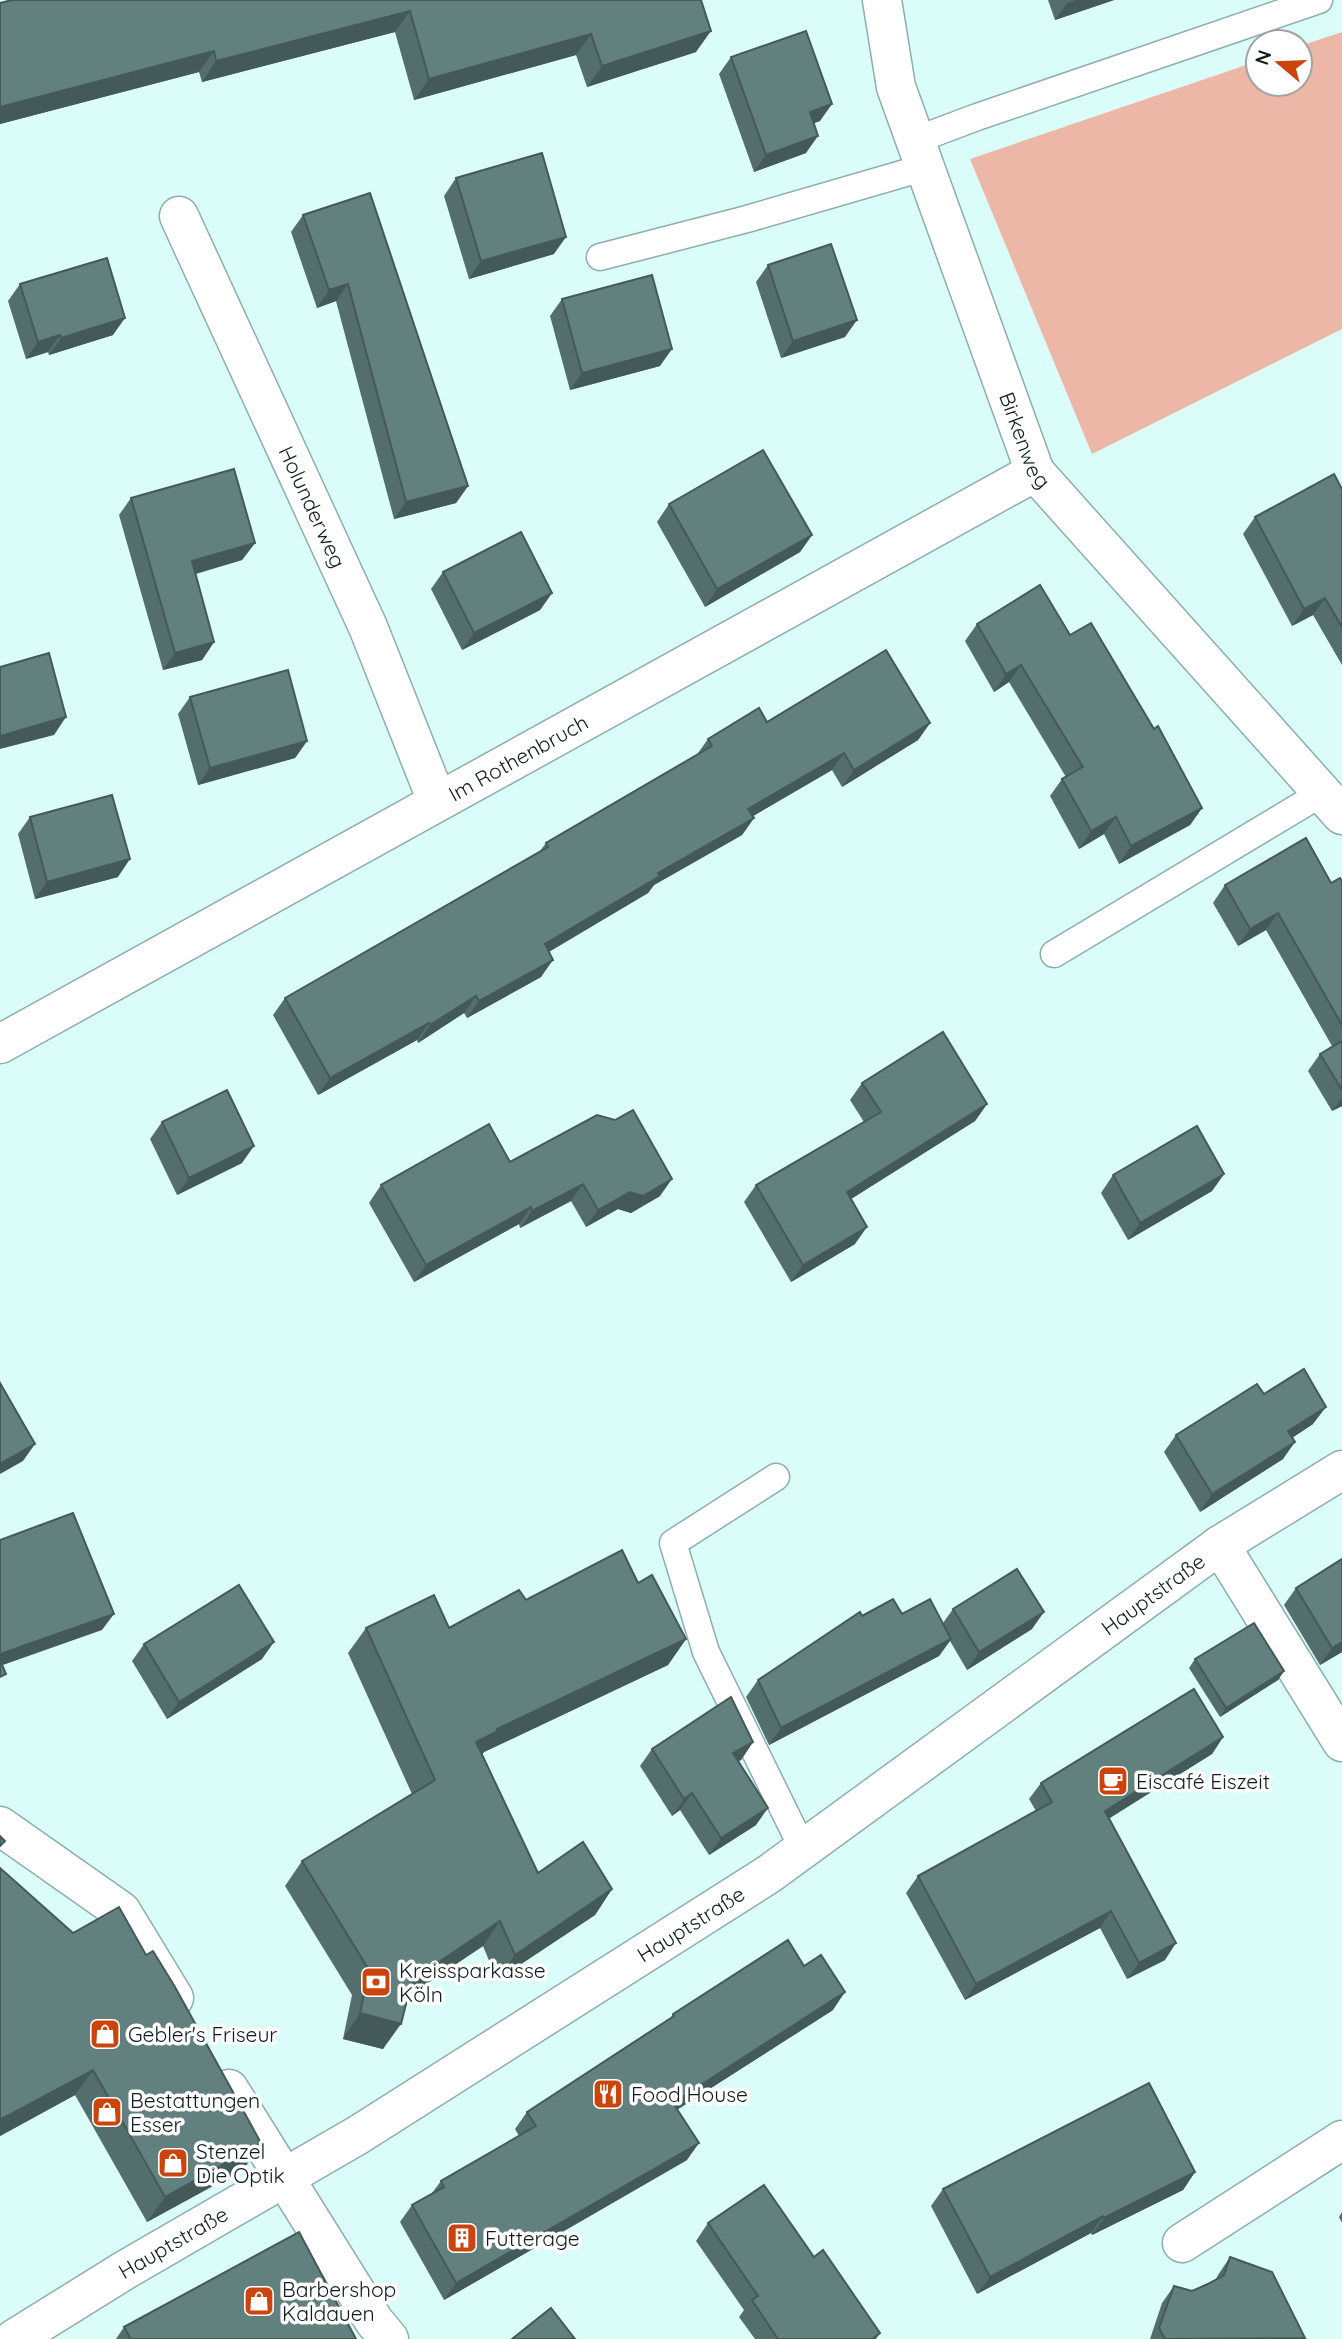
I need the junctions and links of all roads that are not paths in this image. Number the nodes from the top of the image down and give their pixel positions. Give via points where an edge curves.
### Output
1 (882, 0) edge
2 (1319, 0) edge
3 (921, 154) junction
4 (180, 216) dead end
5 (600, 257) dead end
6 (1035, 472) junction
7 (437, 801) junction
8 (1332, 804) edge
9 (1054, 954) dead end
10 (0, 1044) edge
11 (1342, 1470) edge
12 (776, 1477) dead end
13 (1220, 1545) junction
14 (1342, 1742) edge
15 (0, 1826) edge
16 (803, 1849) junction
17 (191, 2027) edge
18 (212, 2062) edge
19 (1342, 2140) edge
20 (283, 2178) junction
21 (1182, 2243) dead end
22 (14, 2339) edge
23 (389, 2339) edge

1 - 3 street, Birkenweg via 896,87
2 - 3 lane via 976,117
3 - 5 lane via 747,219
3 - 6 street, Birkenweg
4 - 7 street, Holunderweg via 368,627
6 - 7 street, Im Rothenbruch
6 - 8 street, Birkenweg
7 - 10 street, Im Rothenbruch
8 - 9 lane, Birkenweg
11 - 13 street, Hauptstraße
12 - 16 lane via 673,1543 706,1652
13 - 14 street
13 - 16 street, Hauptstraße
15 - 17 street via 121,1911
16 - 20 street, Hauptstraße via 369,2128
18 - 20 street
19 - 21 street
20 - 22 street, Hauptstraße
20 - 23 street

